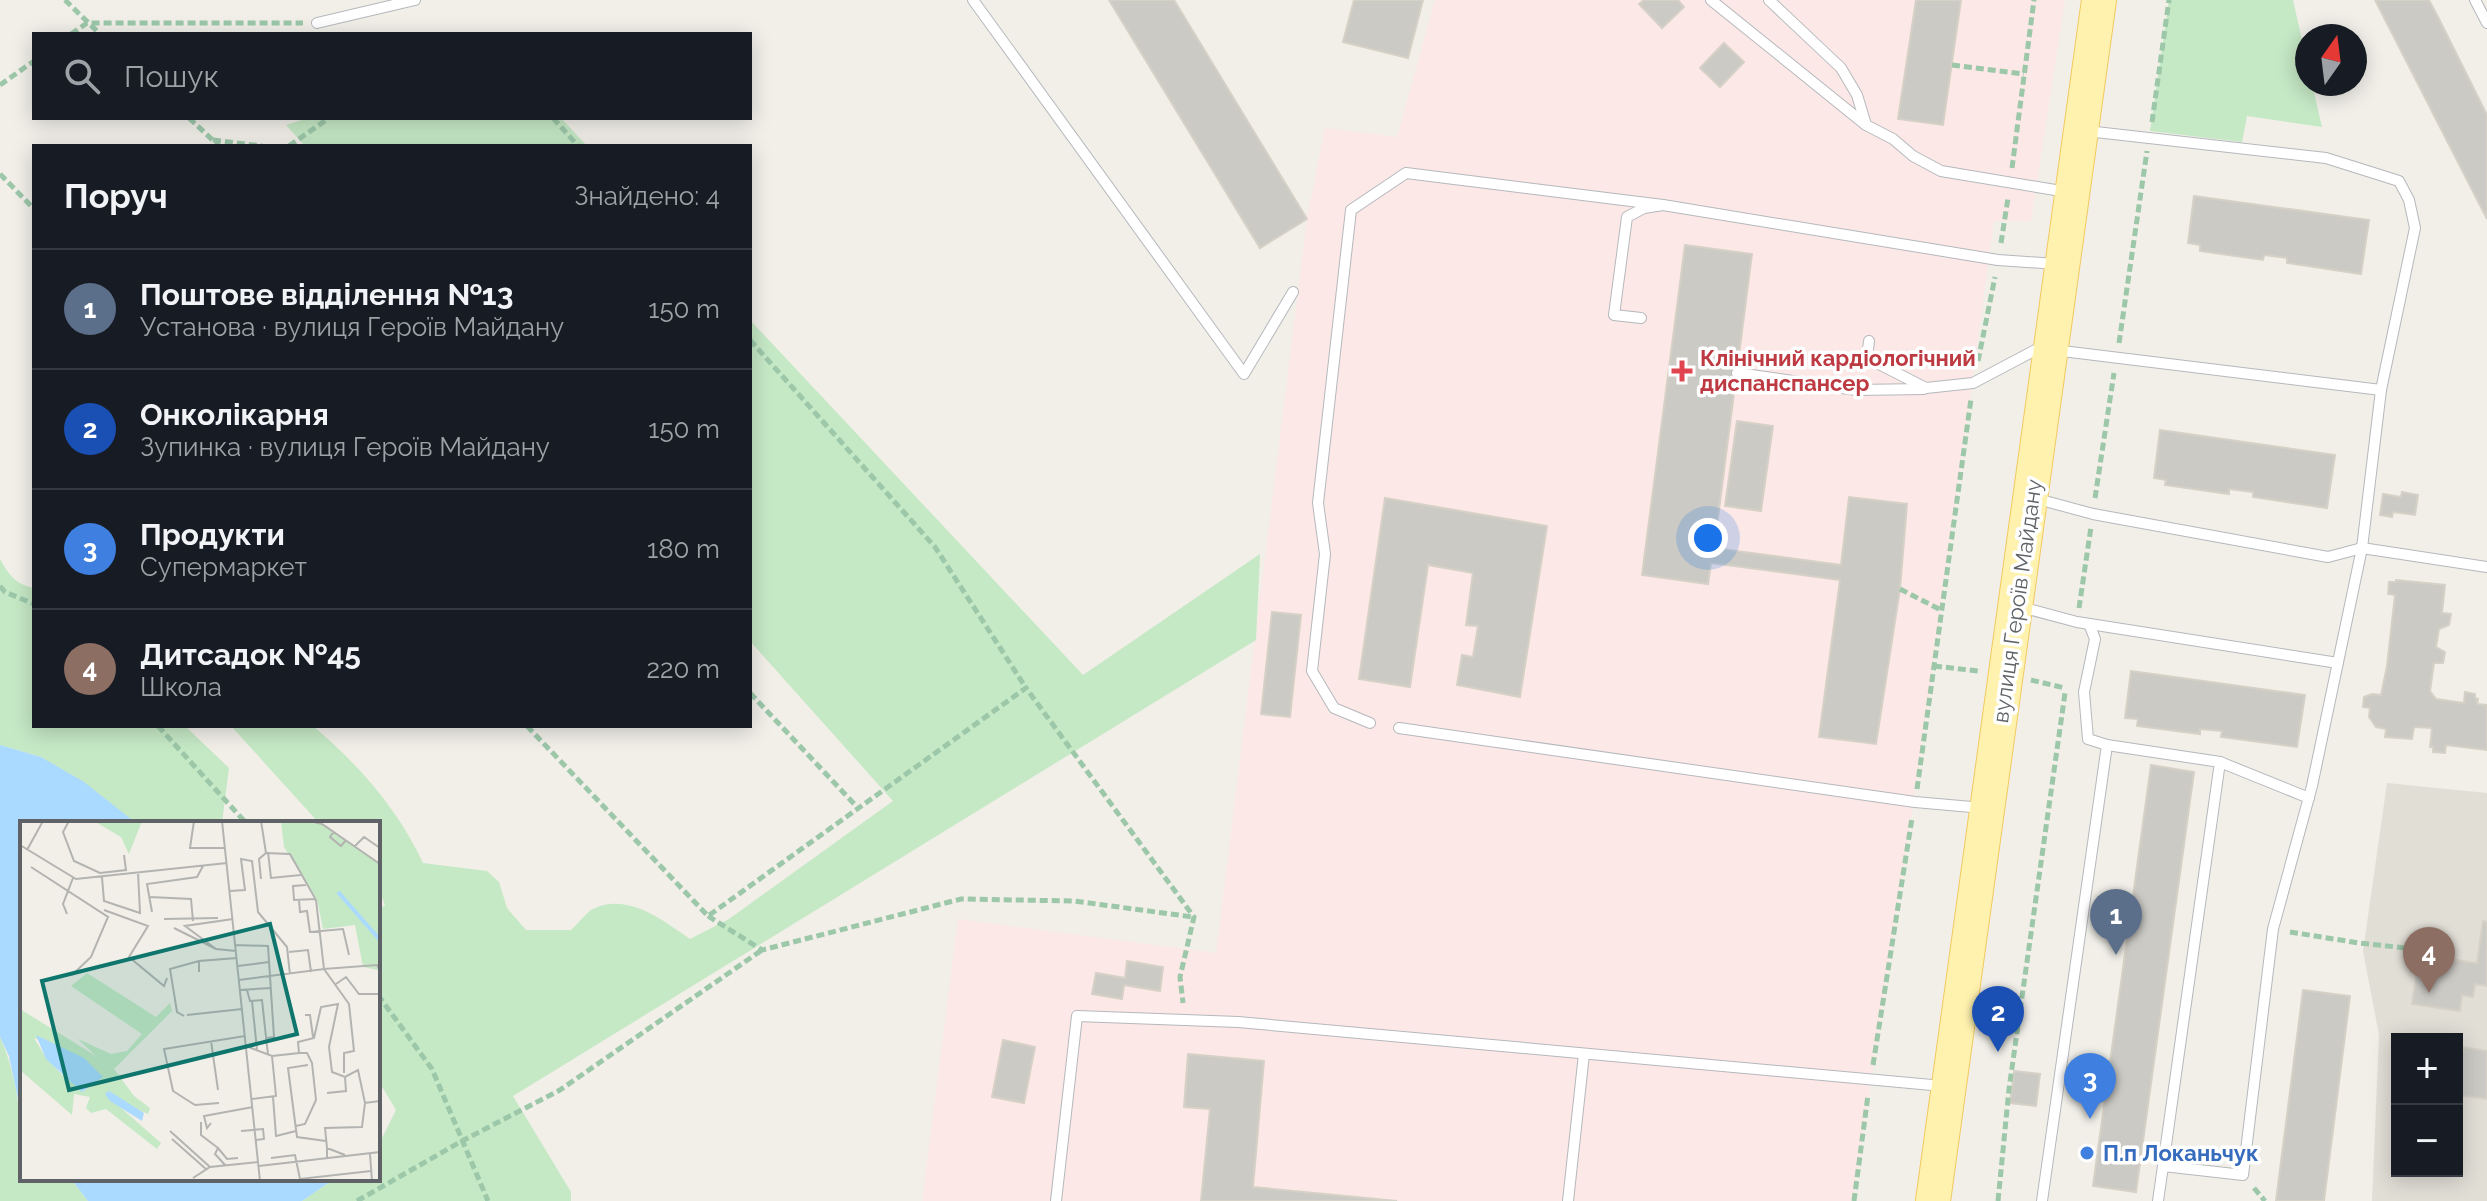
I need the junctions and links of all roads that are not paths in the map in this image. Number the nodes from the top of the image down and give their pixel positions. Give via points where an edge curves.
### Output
1 (415, 0) edge
2 (973, 0) edge
3 (1711, 0) edge
4 (1769, 0) edge
5 (2099, 0) edge
6 (2475, 0) edge
7 (317, 23) road end
8 (2487, 23) edge
9 (1866, 125) junction
10 (2081, 130) junction
11 (2072, 193) junction
12 (1663, 205) junction
13 (2063, 265) junction
14 (1293, 292) dead end
15 (1641, 318) dead end
16 (1869, 341) dead end
17 (2053, 345) junction
18 (1737, 373) dead end
19 (1926, 388) junction
20 (2381, 390) junction
21 (2032, 497) junction
22 (2362, 548) junction
23 (2487, 567) edge
24 (2016, 606) junction
25 (2089, 624) junction
26 (2338, 663) junction
27 (1370, 723) dead end
28 (1399, 728) dead end
29 (2107, 745) junction
30 (2220, 762) junction
31 (2309, 798) junction
32 (1989, 809) junction
33 (1584, 1054) junction
34 (1949, 1086) junction
35 (2163, 1166) junction
36 (1936, 1199) edge
37 (1056, 1201) edge
38 (1568, 1201) edge
39 (2042, 1201) edge
40 (2158, 1201) edge

1 - 7 lane
2 - 14 lane via 1244,374
3 - 9 lane
4 - 9 lane via 1841,68
5 - 10 main road, вулиця Героїв Майдану
6 - 8 lane
9 - 11 lane via 1941,171
10 - 11 main road, вулиця Героїв Майдану
10 - 20 lane via 2326,158 2399,181 2415,228
11 - 13 main road, вулиця Героїв Майдану
12 - 13 lane via 1998,260
12 - 15 lane via 1627,217 1614,315
12 - 27 lane via 1406,173 1351,210 1318,503 1325,554 1312,671 1334,708
13 - 17 main road, вулиця Героїв Майдану
16 - 19 lane via 1867,358
17 - 19 lane via 1973,383
17 - 20 lane via 2116,358
17 - 21 main road, вулиця Героїв Майдану
18 - 19 lane via 1856,390
20 - 22 lane
21 - 22 lane via 2093,514 2328,557
21 - 24 main road, вулиця Героїв Майдану
22 - 23 lane
22 - 26 lane
24 - 25 lane
24 - 32 main road, вулиця Героїв Майдану
25 - 26 lane
25 - 29 lane via 2095,639 2084,692 2088,739
26 - 31 lane
28 - 32 lane
29 - 30 lane
29 - 39 lane
30 - 31 lane
30 - 35 lane
31 - 35 lane via 2273,929 2243,1175
32 - 34 main road, вулиця Героїв Майдану
33 - 34 lane
33 - 37 lane via 1238,1022 1077,1016
33 - 38 lane
34 - 36 main road, вулиця Героїв Майдану
35 - 40 lane

